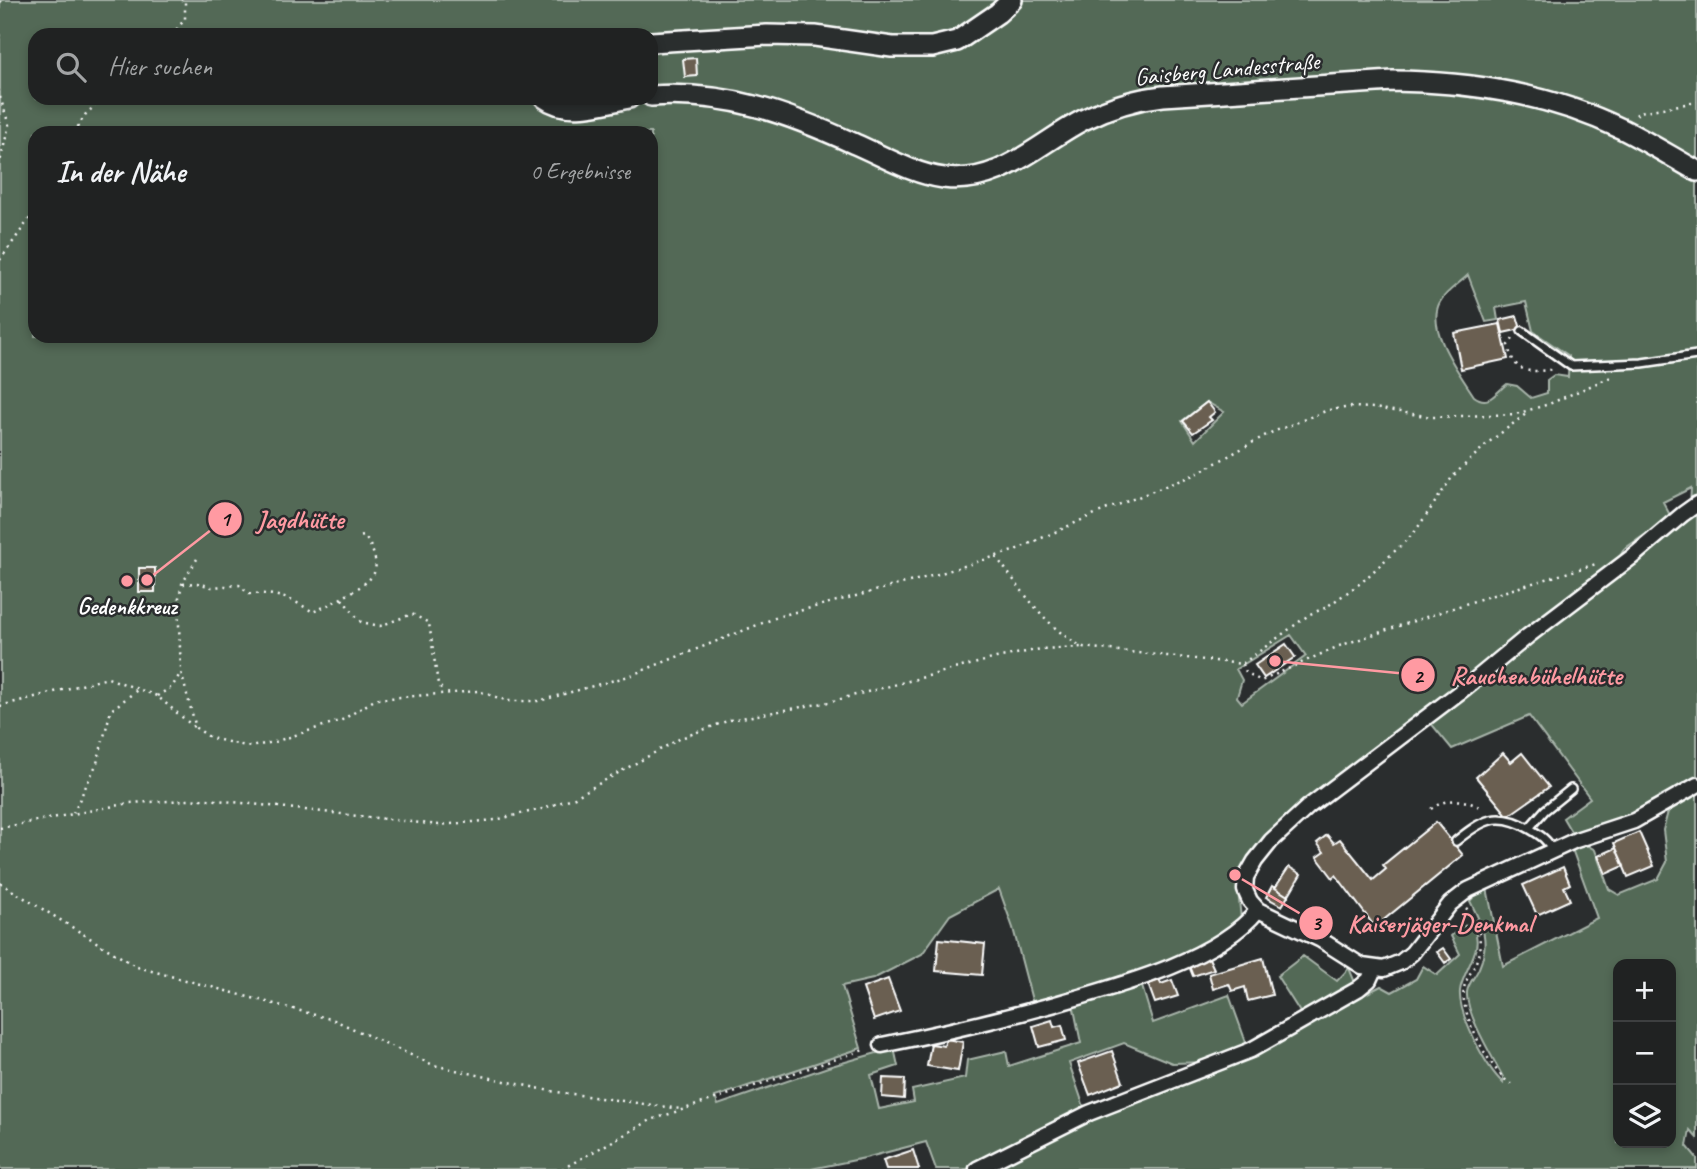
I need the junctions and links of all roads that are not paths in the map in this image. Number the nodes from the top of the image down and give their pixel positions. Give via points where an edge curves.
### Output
1 (1012, 0) edge
2 (658, 42) edge
3 (658, 96) edge
4 (564, 105) edge
5 (586, 105) edge
6 (1697, 171) edge
7 (1524, 332) road end
8 (1697, 355) edge
9 (1697, 505) edge
10 (1697, 785) edge
11 (1571, 789) dead end
12 (1529, 828) junction
13 (1456, 841) dead end
14 (1553, 851) junction
15 (1258, 910) junction
16 (1374, 969) junction
17 (881, 1045) road end
18 (977, 1169) edge

1 - 2 main road via 957,41 932,47 767,35
3 - 6 main road, Gaisberg Landesstraße via 735,100 944,178 997,171 1071,127 1125,103 1163,96 1431,82 1472,85 1569,107
4 - 5 main road
7 - 8 lane via 1571,366
9 - 15 street via 1289,824 1260,854 1246,877 1247,895
10 - 14 street via 1634,821
11 - 12 lane
12 - 13 lane via 1498,817
12 - 14 lane via 1549,841
14 - 16 street via 1456,899 1406,958 1389,968
15 - 16 street
15 - 17 street via 1232,936 1143,978
16 - 18 street via 1358,989 1251,1050 1089,1113

